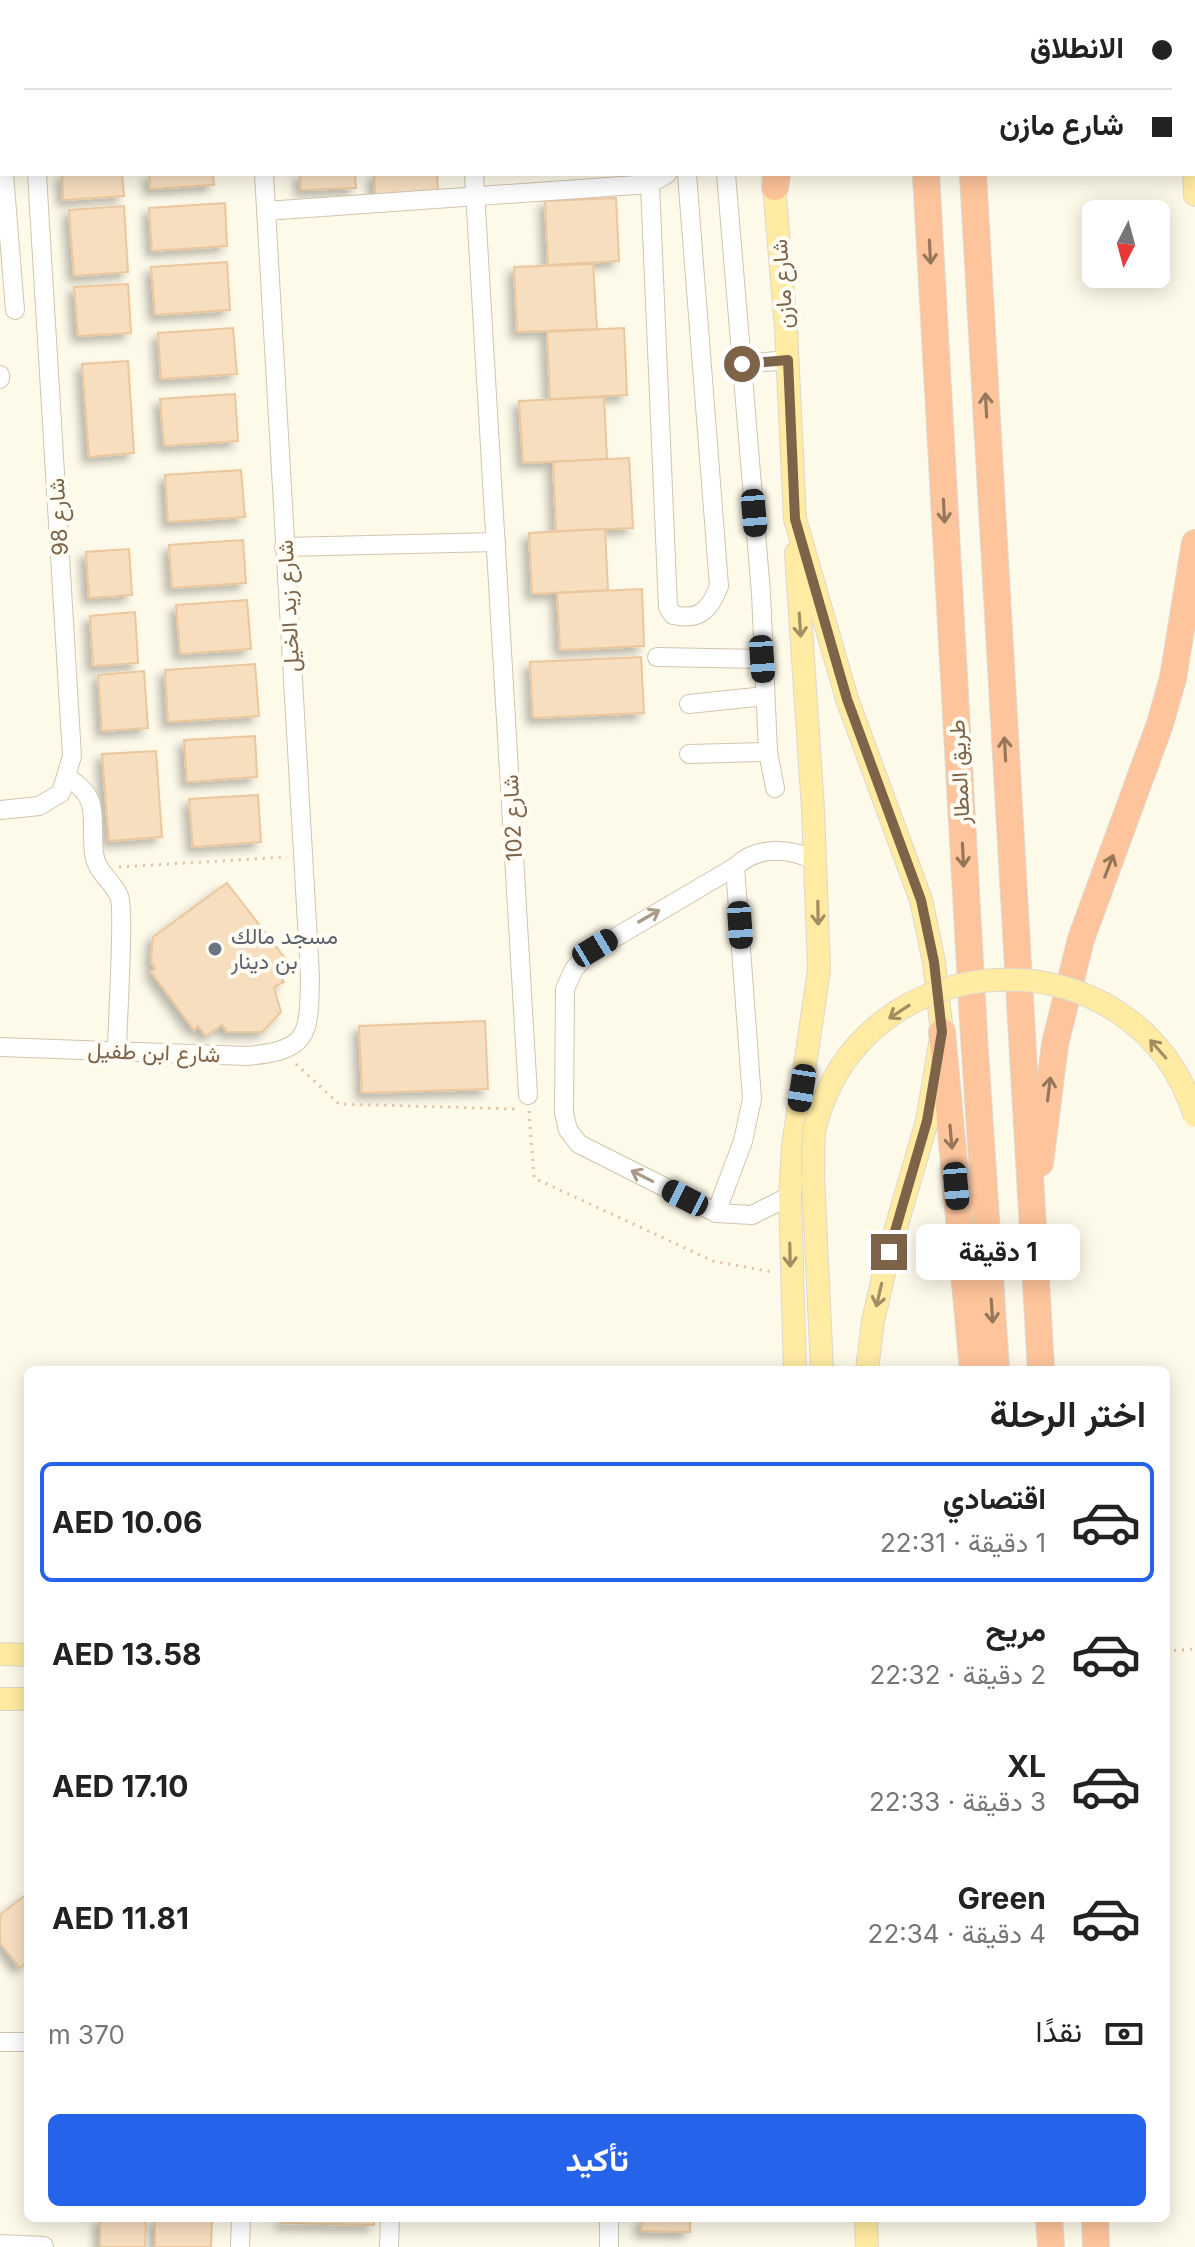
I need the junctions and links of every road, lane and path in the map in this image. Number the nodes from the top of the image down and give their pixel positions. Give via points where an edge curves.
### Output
1 (4, 176) edge
2 (37, 176) edge
3 (264, 176) edge
4 (474, 176) edge
5 (687, 176) edge
6 (726, 176) edge
7 (926, 176) edge
8 (973, 176) edge
9 (656, 177) edge
10 (775, 178) edge
11 (476, 196) junction
12 (266, 211) junction
13 (15, 310) dead end
14 (788, 360) junction
15 (742, 364) junction
16 (795, 519) junction
17 (496, 542) junction
18 (1195, 543) edge
19 (284, 547) junction
20 (657, 657) dead end
21 (762, 659) junction
22 (765, 696) junction
23 (689, 704) dead end
24 (768, 752) junction
25 (689, 754) dead end
26 (68, 778) junction
27 (775, 788) dead end
28 (0, 810) edge
29 (303, 856) junction
30 (816, 861) junction
31 (735, 867) junction
32 (99, 869) junction
33 (942, 1032) junction
34 (0, 1047) edge
35 (117, 1051) junction
36 (284, 1052) junction
37 (528, 1095) dead end
38 (1195, 1116) edge
39 (790, 1196) junction
40 (716, 1213) junction
41 (1032, 1222) junction
42 (791, 1275) junction
43 (795, 1366) edge
44 (822, 1366) edge
45 (867, 1366) edge
46 (973, 1366) edge
47 (996, 1366) edge
48 (1041, 1366) edge
49 (1195, 1649) edge
50 (1170, 1651) edge
51 (0, 1654) edge
52 (24, 1655) edge
53 (0, 1699) edge
54 (24, 1699) edge
55 (0, 2042) edge
56 (24, 2042) edge
57 (241, 2222) edge
58 (390, 2222) edge
59 (609, 2222) edge
60 (866, 2222) edge
61 (1049, 2222) edge
62 (1095, 2222) edge
63 (0, 2244) edge
64 (44, 2246) edge
65 (240, 2247) edge
66 (389, 2247) edge
67 (609, 2247) edge
68 (867, 2247) edge
69 (1051, 2247) edge
70 (1096, 2247) edge

1 - 13 street
2 - 26 street, شارع 98 via 72,756
3 - 12 street, شارع زيد الخيل
4 - 11 street, شارع 102
5 - 9 street via 719,586 712,605 687,618 673,615 668,607
6 - 15 street
7 -> 47 highway, طريق المطار
41 -> 8 highway
9 - 11 street
10 - 14 main road, شارع مازن
11 - 12 street
11 - 17 street, شارع 102
12 - 19 street, شارع زيد الخيل
14 - 15 street
14 - 16 main road, شارع مازن
15 - 21 street
16 -> 30 main road
16 - 33 main road, شارع مازن via 847,699 921,900
17 - 19 street
17 - 37 street, شارع 102
41 -> 18 highway via 1055,1044 1081,939 1173,678
19 - 29 street, شارع زيد الخيل
20 - 21 street
21 - 22 street
22 - 23 street
22 - 24 street
24 - 25 street
24 - 27 street
26 - 28 street via 61,793 39,806
26 - 32 street via 85,788 94,810
29 - 32 path
29 - 36 street, شارع زيد الخيل via 309,1012 303,1038
30 - 31 street via 771,851 747,856
30 -> 39 main road via 819,970
31 - 40 street via 752,1099 743,1141
40 -> 31 street via 579,1144 568,1130 565,989 574,969 595,948
32 - 35 street via 120,897
33 -> 45 main road, شارع مازن via 927,1121 889,1252
33 -> 46 highway
34 - 35 street, شارع ابن طفيل
35 - 36 street, شارع ابن طفيل via 247,1056
36 - 42 path via 339,1104 529,1110 534,1178 713,1261
38 -> 44 main road, bridge via 1188,1093 1162,1052 1127,1017 1073,990 1037,980 988,978 940,989 897,1011 860,1043 832,1083 815,1129
39 - 40 street via 752,1215
39 -> 42 main road
41 - 48 highway
42 - 43 main road
49 - 50 path
51 - 52 main road
53 - 54 main road
55 - 56 street
57 - 65 street
58 - 66 street
59 - 67 street
60 - 68 main road
61 - 69 highway
62 - 70 highway
63 - 64 street

